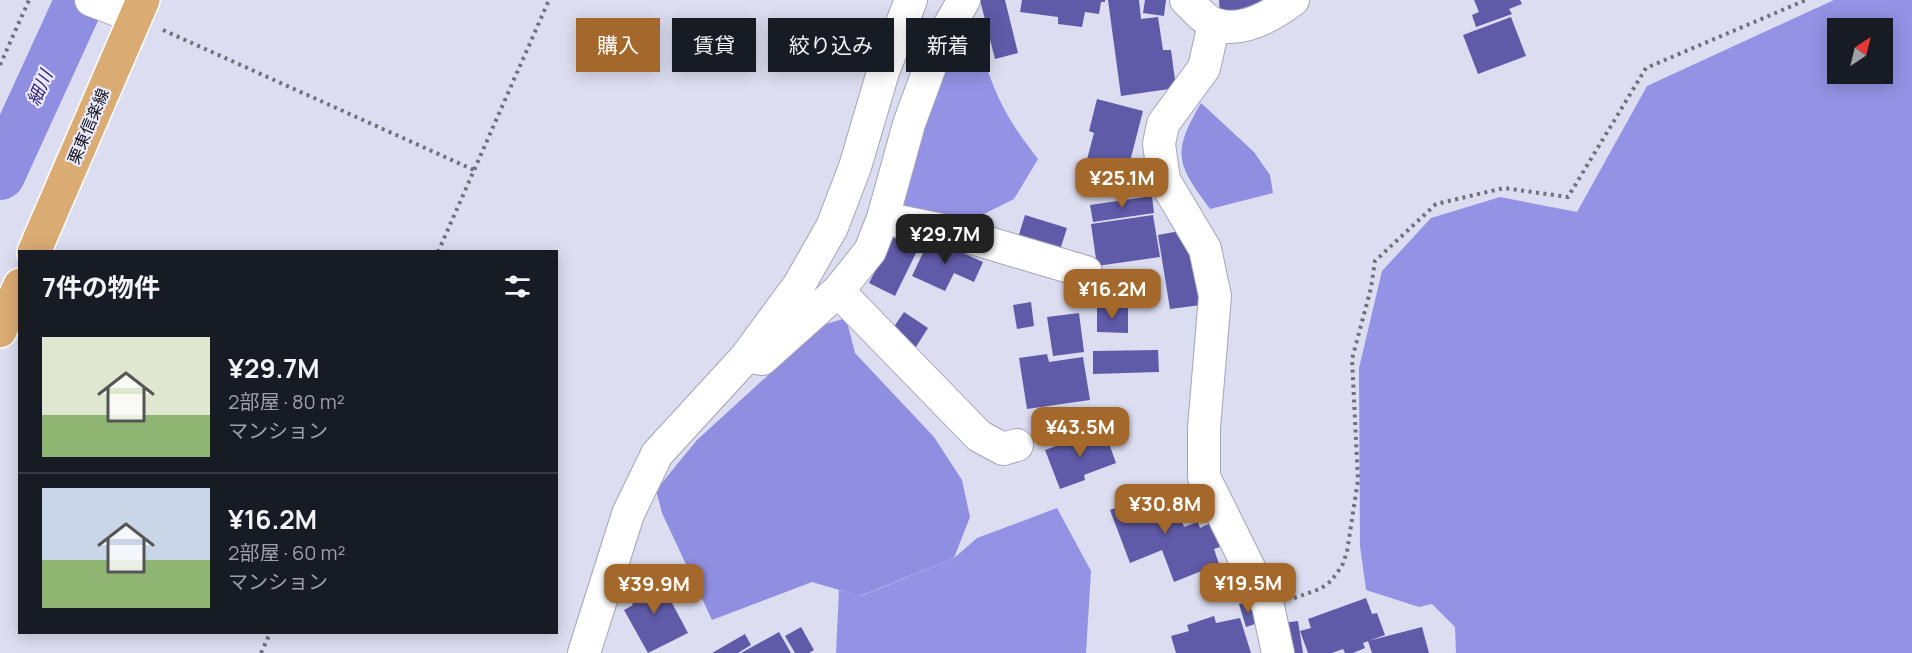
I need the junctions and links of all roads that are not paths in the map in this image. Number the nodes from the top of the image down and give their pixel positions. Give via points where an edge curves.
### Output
1 (910, 0) edge
2 (964, 0) edge
3 (1186, 0) edge
4 (1293, 0) edge
5 (121, 7) edge
6 (1214, 24) junction
7 (883, 218) junction
8 (35, 250) edge
9 (1086, 272) dead end
10 (18, 290) edge
11 (838, 291) junction
12 (0, 331) edge
13 (746, 357) junction
14 (1017, 446) dead end
15 (584, 653) edge
16 (1278, 653) edge

1 - 13 street via 832,227 799,285
2 - 7 street via 938,45 909,124
3 - 6 street
4 - 6 street via 1275,14 1236,27
5 - 8 main road, 栗東信楽線
6 - 16 street via 1204,68 1163,124 1159,144 1164,180 1205,249 1215,296 1204,477 1268,606
7 - 9 street via 952,232
7 - 11 street via 870,251
10 - 12 main road
11 - 13 street via 762,359
11 - 14 street via 979,436 1003,449
13 - 15 street via 657,454 628,514

